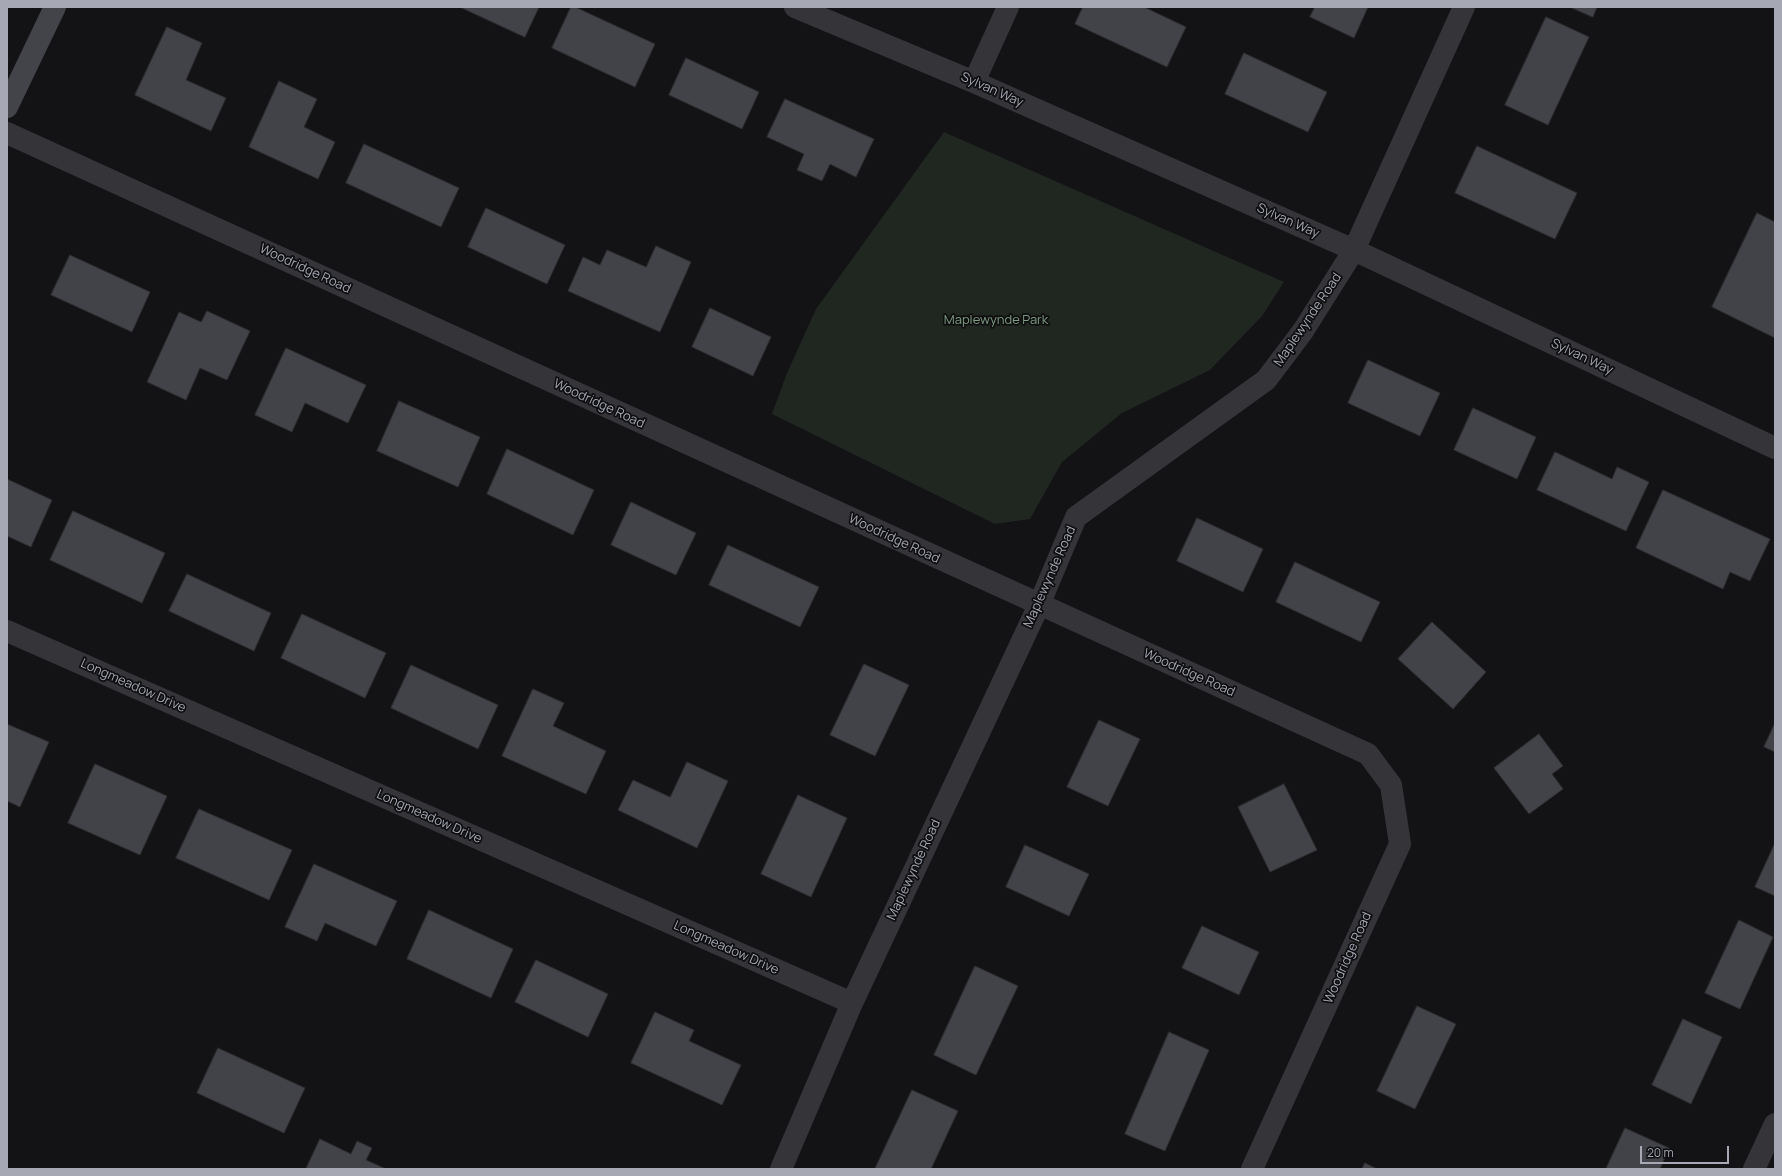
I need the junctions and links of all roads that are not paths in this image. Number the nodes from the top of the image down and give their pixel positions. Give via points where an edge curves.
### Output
1 (55, 7) edge
2 (795, 7) edge
3 (1008, 7) edge
4 (1464, 7) edge
5 (974, 82) junction
6 (7, 107) edge
7 (7, 133) edge
8 (1354, 250) junction
9 (1775, 448) edge
10 (1039, 605) junction
11 (7, 631) edge
12 (852, 1003) junction
13 (1775, 1124) edge
14 (781, 1169) edge
15 (1252, 1169) edge
16 (1754, 1169) edge

1 - 6 street
2 - 5 street, Sylvan Way
3 - 5 street
4 - 8 street, Maplewynde Road
5 - 8 street, Sylvan Way
7 - 10 street, Woodridge Road
8 - 9 street, Sylvan Way
8 - 10 street, Maplewynde Road via 1304,331 1266,380 1076,518
10 - 12 street, Maplewynde Road
10 - 15 street, Woodridge Road via 1368,754 1390,785 1400,844
11 - 12 street, Longmeadow Drive
12 - 14 street, Maplewynde Road
13 - 16 street

